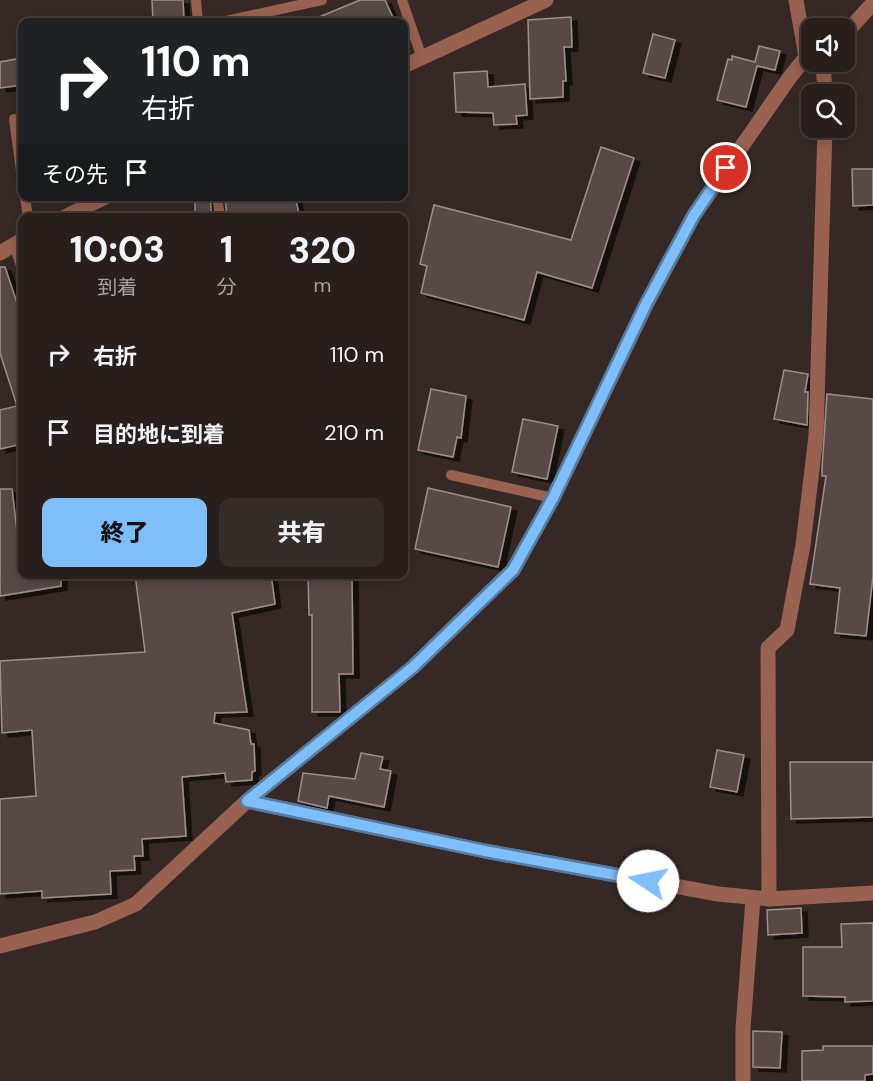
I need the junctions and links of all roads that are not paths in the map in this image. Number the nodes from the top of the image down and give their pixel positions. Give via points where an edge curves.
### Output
1 (196, 0) edge
2 (322, 0) edge
3 (402, 0) edge
4 (546, 0) edge
5 (796, 0) edge
6 (873, 3) edge
7 (198, 18) edge
8 (239, 18) edge
9 (801, 22) edge
10 (855, 23) edge
11 (422, 58) junction
12 (408, 64) edge
13 (801, 68) edge
14 (14, 119) dead end
15 (825, 138) edge
16 (18, 148) edge
17 (97, 201) edge
18 (73, 213) edge
19 (18, 242) edge
20 (0, 253) edge
21 (451, 475) dead end
22 (553, 498) junction
23 (247, 801) junction
24 (873, 893) edge
25 (753, 899) junction
26 (769, 899) junction
27 (0, 945) edge
28 (743, 1081) edge

1 - 7 lane
2 - 8 lane
3 - 11 lane
4 - 11 street
5 - 9 street
6 - 10 street
11 - 12 street
13 - 22 street via 694,215 646,304
14 - 16 lane
15 - 26 street via 816,436 803,545 787,630 768,648
17 - 18 street
19 - 20 street
21 - 22 lane
22 - 23 street via 513,570 489,594 413,667
23 - 25 street via 485,851
23 - 27 street via 136,904 95,922
24 - 26 street
25 - 26 street
25 - 28 street

